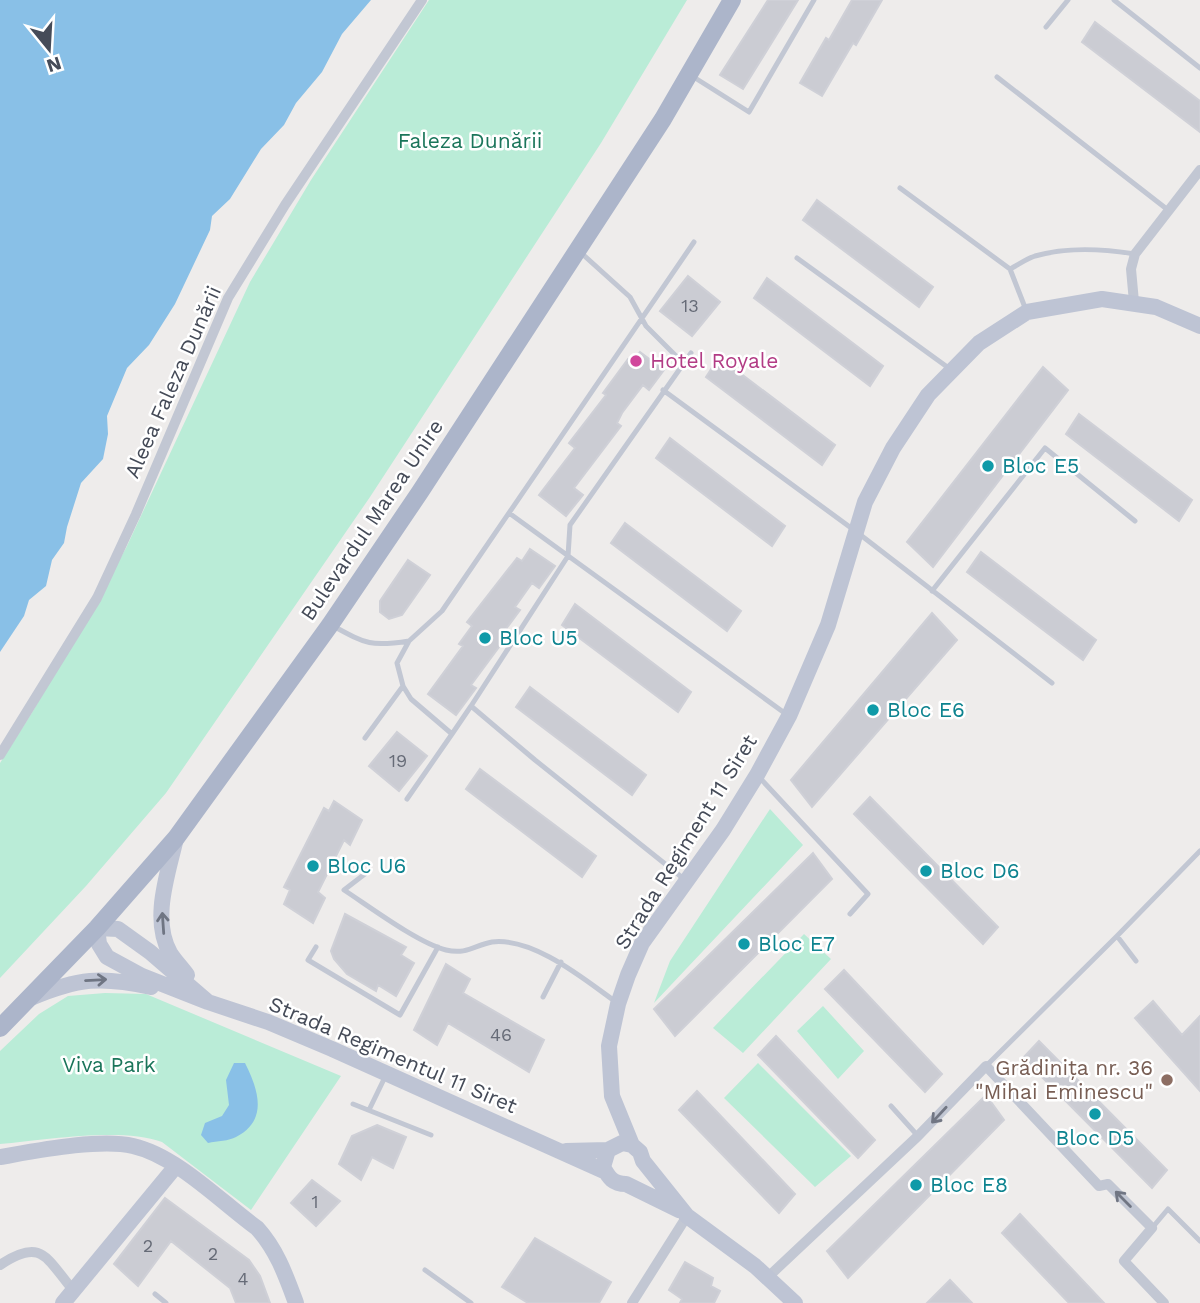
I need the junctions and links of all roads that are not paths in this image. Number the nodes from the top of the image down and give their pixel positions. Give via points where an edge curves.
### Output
1 (422, 0) edge
2 (732, 0) edge
3 (814, 0) edge
4 (1068, 0) edge
5 (1114, 0) edge
6 (1046, 26) dead end
7 (1200, 68) edge
8 (690, 75) junction
9 (997, 77) dead end
10 (1200, 170) edge
11 (900, 188) dead end
12 (1168, 210) junction
13 (694, 242) dead end
14 (578, 250) junction
15 (1135, 254) junction
16 (797, 258) dead end
17 (1010, 269) junction
18 (1135, 302) junction
19 (1027, 313) junction
20 (643, 319) junction
21 (1197, 321) edge
22 (691, 353) dead end
23 (683, 363) junction
24 (952, 370) junction
25 (663, 390) junction
26 (509, 513) junction
27 (1135, 521) dead end
28 (858, 533) junction
29 (568, 556) junction
30 (932, 591) junction
31 (330, 625) junction
32 (410, 642) junction
33 (1052, 683) dead end
34 (403, 685) junction
35 (471, 706) junction
36 (789, 716) junction
37 (452, 734) junction
38 (365, 738) dead end
39 (0, 755) edge
40 (757, 775) junction
41 (407, 799) dead end
42 (176, 838) junction
43 (1200, 851) edge
44 (370, 870) dead end
45 (687, 881) junction
46 (850, 914) dead end
47 (97, 928) junction
48 (1117, 936) junction
49 (316, 947) dead end
50 (439, 947) junction
51 (1136, 961) dead end
52 (561, 962) junction
53 (31, 998) junction
54 (543, 998) dead end
55 (208, 1002) junction
56 (618, 1004) junction
57 (0, 1028) edge
58 (986, 1066) junction
59 (386, 1074) junction
60 (353, 1104) dead end
61 (614, 1105) junction
62 (891, 1106) dead end
63 (369, 1110) junction
64 (431, 1135) dead end
65 (918, 1136) junction
66 (632, 1145) junction
67 (610, 1148) junction
68 (560, 1151) junction
69 (0, 1157) edge
70 (643, 1161) junction
71 (176, 1166) junction
72 (606, 1172) junction
73 (630, 1183) junction
74 (685, 1214) junction
75 (1152, 1228) junction
76 (1200, 1241) edge
77 (0, 1265) edge
78 (425, 1270) dead end
79 (768, 1277) junction
80 (155, 1294) dead end
81 (68, 1297) edge
82 (166, 1303) edge
83 (296, 1303) edge
84 (471, 1303) edge
85 (632, 1303) edge
86 (795, 1303) edge
87 (1164, 1303) edge

1 - 39 street, Aleea Faleza Dunării via 228,298 97,598
2 - 8 main road, Bulevardul Marea Unire
3 - 8 lane via 749,112
4 - 6 lane
5 - 7 lane
8 - 14 main road, Bulevardul Marea Unire
9 - 12 lane
10 - 12 street
11 - 17 lane
12 - 15 street
13 - 20 lane
14 - 20 lane via 630,297
14 - 31 main road, Bulevardul Marea Unire
15 - 17 lane via 1069,251 1034,257
15 - 18 street via 1131,269
16 - 24 lane
17 - 19 lane
18 - 19 street, Strada Regiment 11 Siret via 1102,299
18 - 21 street, Strada Regiment 11 Siret
19 - 24 street, Strada Regiment 11 Siret via 979,343
20 - 23 lane via 654,337
20 - 26 lane
22 - 23 lane
23 - 25 lane
24 - 28 street, Strada Regiment 11 Siret via 928,395 893,448 865,502
25 - 28 lane
25 - 29 lane via 570,525
26 - 29 lane
26 - 32 lane via 442,611
27 - 30 lane via 1045,448
28 - 30 lane
28 - 36 street, Strada Regiment 11 Siret via 828,625
29 - 35 lane
29 - 36 lane
30 - 33 lane
31 - 32 lane via 364,642
31 - 42 main road, Bulevardul Marea Unire
32 - 34 lane via 397,663
34 - 37 lane via 411,699
34 - 38 lane
35 - 37 lane
35 - 45 lane
36 - 40 street, Strada Regiment 11 Siret
37 - 41 lane
40 - 45 street, Strada Regiment 11 Siret
40 - 46 lane via 868,894
42 - 47 main road, Bulevardul Marea Unire
55 -> 42 street via 170,952 162,929 163,899
43 - 48 lane
44 - 50 lane via 344,890
45 - 56 street, Strada Regiment 11 Siret via 642,943
47 - 53 main road, Bulevardul Marea Unire
47 - 55 street via 118,929
47 - 55 street via 107,957
48 - 51 lane
48 - 58 lane
49 - 50 lane via 308,960 400,1015
50 - 52 lane via 470,951 493,942 512,944
52 - 54 lane
52 - 56 lane
53 -> 55 street via 64,984 114,979
53 - 57 main road, Bulevardul Marea Unire
55 - 59 street, Strada Regimentul 11 Siret via 268,1022
56 - 61 street, Strada Regiment 11 Siret via 609,1046
58 -> 65 street
75 -> 58 street via 1108,1184 1099,1186
59 - 63 lane
59 - 68 street, Strada Regimentul 11 Siret
60 - 63 lane
61 - 66 street, Strada Regiment 11 Siret
61 - 67 street, Strada Regiment 11 Siret
62 - 65 lane
63 - 64 lane
65 - 79 street
66 - 67 street
66 - 70 street, Strada Regiment 11 Siret
67 - 68 street
67 - 72 street, Strada Regiment 11 Siret via 604,1158
68 - 72 street, Strada Regimentul 11 Siret
69 - 71 street via 114,1143 134,1146
70 - 73 street via 642,1171
70 - 74 street, Strada Regiment 11 Siret
71 - 81 street
71 - 83 street via 267,1239
72 - 73 street, Strada Regiment 11 Siret via 613,1181
73 - 74 street, Strada Regiment 11 Siret
74 - 79 street, Strada Regiment 11 Siret
74 - 85 street
75 - 76 lane via 1168,1209
75 - 87 street via 1124,1261
77 - 81 street via 32,1250 42,1254
78 - 84 lane
79 - 86 street, Strada Regiment 11 Siret
80 - 82 lane

